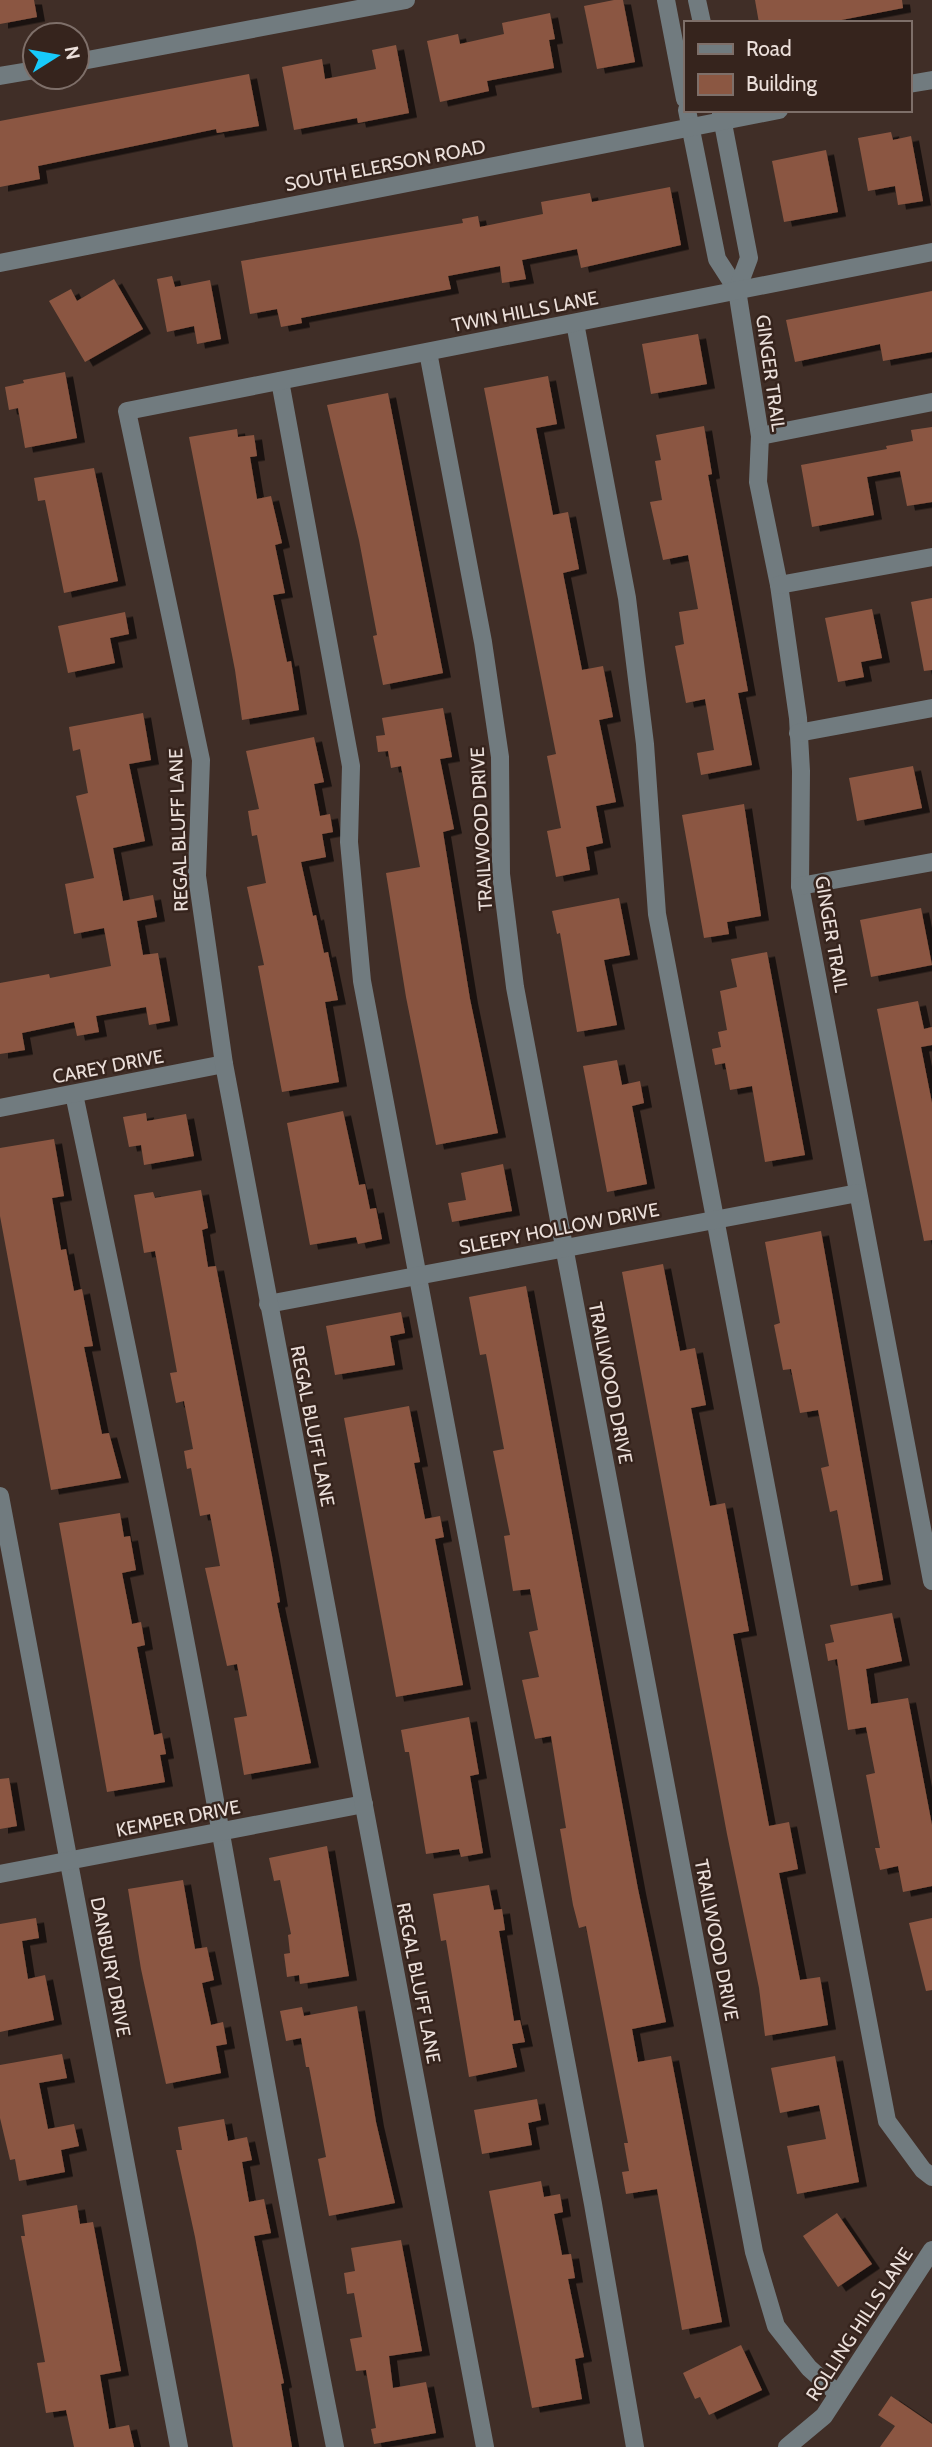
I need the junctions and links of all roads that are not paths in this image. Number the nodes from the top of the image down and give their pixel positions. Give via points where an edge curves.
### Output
1 (406, 0) edge
2 (666, 0) edge
3 (697, 0) edge
4 (702, 21) edge
5 (91, 59) edge
6 (21, 72) edge
7 (0, 76) edge
8 (932, 80) edge
9 (911, 84) edge
10 (684, 94) edge
11 (760, 112) edge
12 (722, 116) edge
13 (689, 119) edge
14 (932, 253) edge
15 (0, 263) edge
16 (737, 290) junction
17 (575, 323) junction
18 (428, 352) junction
19 (280, 381) junction
20 (932, 402) edge
21 (127, 411) joint
22 (760, 436) junction
23 (932, 557) edge
24 (779, 585) junction
25 (932, 708) edge
26 (799, 733) junction
27 (932, 862) edge
28 (800, 886) junction
29 (224, 1064) junction
30 (74, 1094) junction
31 (0, 1108) edge
32 (858, 1193) junction
33 (714, 1220) junction
34 (563, 1248) junction
35 (418, 1276) junction
36 (268, 1304) junction
37 (0, 1496) edge
38 (932, 1581) edge
39 (364, 1804) junction
40 (221, 1831) junction
41 (70, 1860) junction
42 (0, 1874) edge
43 (932, 2177) edge
44 (932, 2250) edge
45 (838, 2394) junction
46 (179, 2447) edge
47 (335, 2447) edge
48 (485, 2447) edge
49 (635, 2447) edge
50 (787, 2447) edge

1 - 5 street
2 - 10 street
3 - 4 street
6 - 7 street
8 - 9 street
11 - 12 street, SOUTH ELERSON ROAD
12 - 13 street, SOUTH ELERSON ROAD
12 - 16 street, GINGER TRAIL via 749,258
13 - 15 street, SOUTH ELERSON ROAD
13 - 16 street, GINGER TRAIL via 717,260
14 - 16 street, TWIN HILLS LANE
16 - 17 street, TWIN HILLS LANE
16 - 22 street, GINGER TRAIL
17 - 18 street, TWIN HILLS LANE
17 - 33 street via 627,598 645,744 657,914
18 - 19 street, TWIN HILLS LANE
18 - 34 street, TRAILWOOD DRIVE via 483,642 500,757 501,874 515,987
19 - 21 street, TWIN HILLS LANE
19 - 35 street via 351,766 349,842 362,981
20 - 22 street
21 - 29 street, REGAL BLUFF LANE via 201,760 197,876
22 - 24 street, GINGER TRAIL via 758,482
23 - 24 street
24 - 26 street, GINGER TRAIL
25 - 26 street
26 - 28 street, GINGER TRAIL
27 - 28 street
28 - 32 street, GINGER TRAIL
29 - 30 street, CAREY DRIVE
29 - 36 street, REGAL BLUFF LANE
30 - 31 street, CAREY DRIVE
30 - 40 street
32 - 33 street, SLEEPY HOLLOW DRIVE
32 - 38 street, GINGER TRAIL
33 - 34 street, SLEEPY HOLLOW DRIVE
33 - 43 street via 887,2121
34 - 35 street, SLEEPY HOLLOW DRIVE
34 - 45 street, TRAILWOOD DRIVE via 754,2252 776,2326 808,2368
35 - 36 street, SLEEPY HOLLOW DRIVE
35 - 49 street
36 - 39 street, REGAL BLUFF LANE
37 - 41 street, DANBURY DRIVE
39 - 40 street, KEMPER DRIVE
39 - 48 street, REGAL BLUFF LANE
40 - 41 street, KEMPER DRIVE
40 - 47 street
41 - 42 street, KEMPER DRIVE
41 - 46 street, DANBURY DRIVE
44 - 45 street, ROLLING HILLS LANE
45 - 50 street, ROLLING HILLS LANE via 824,2416

